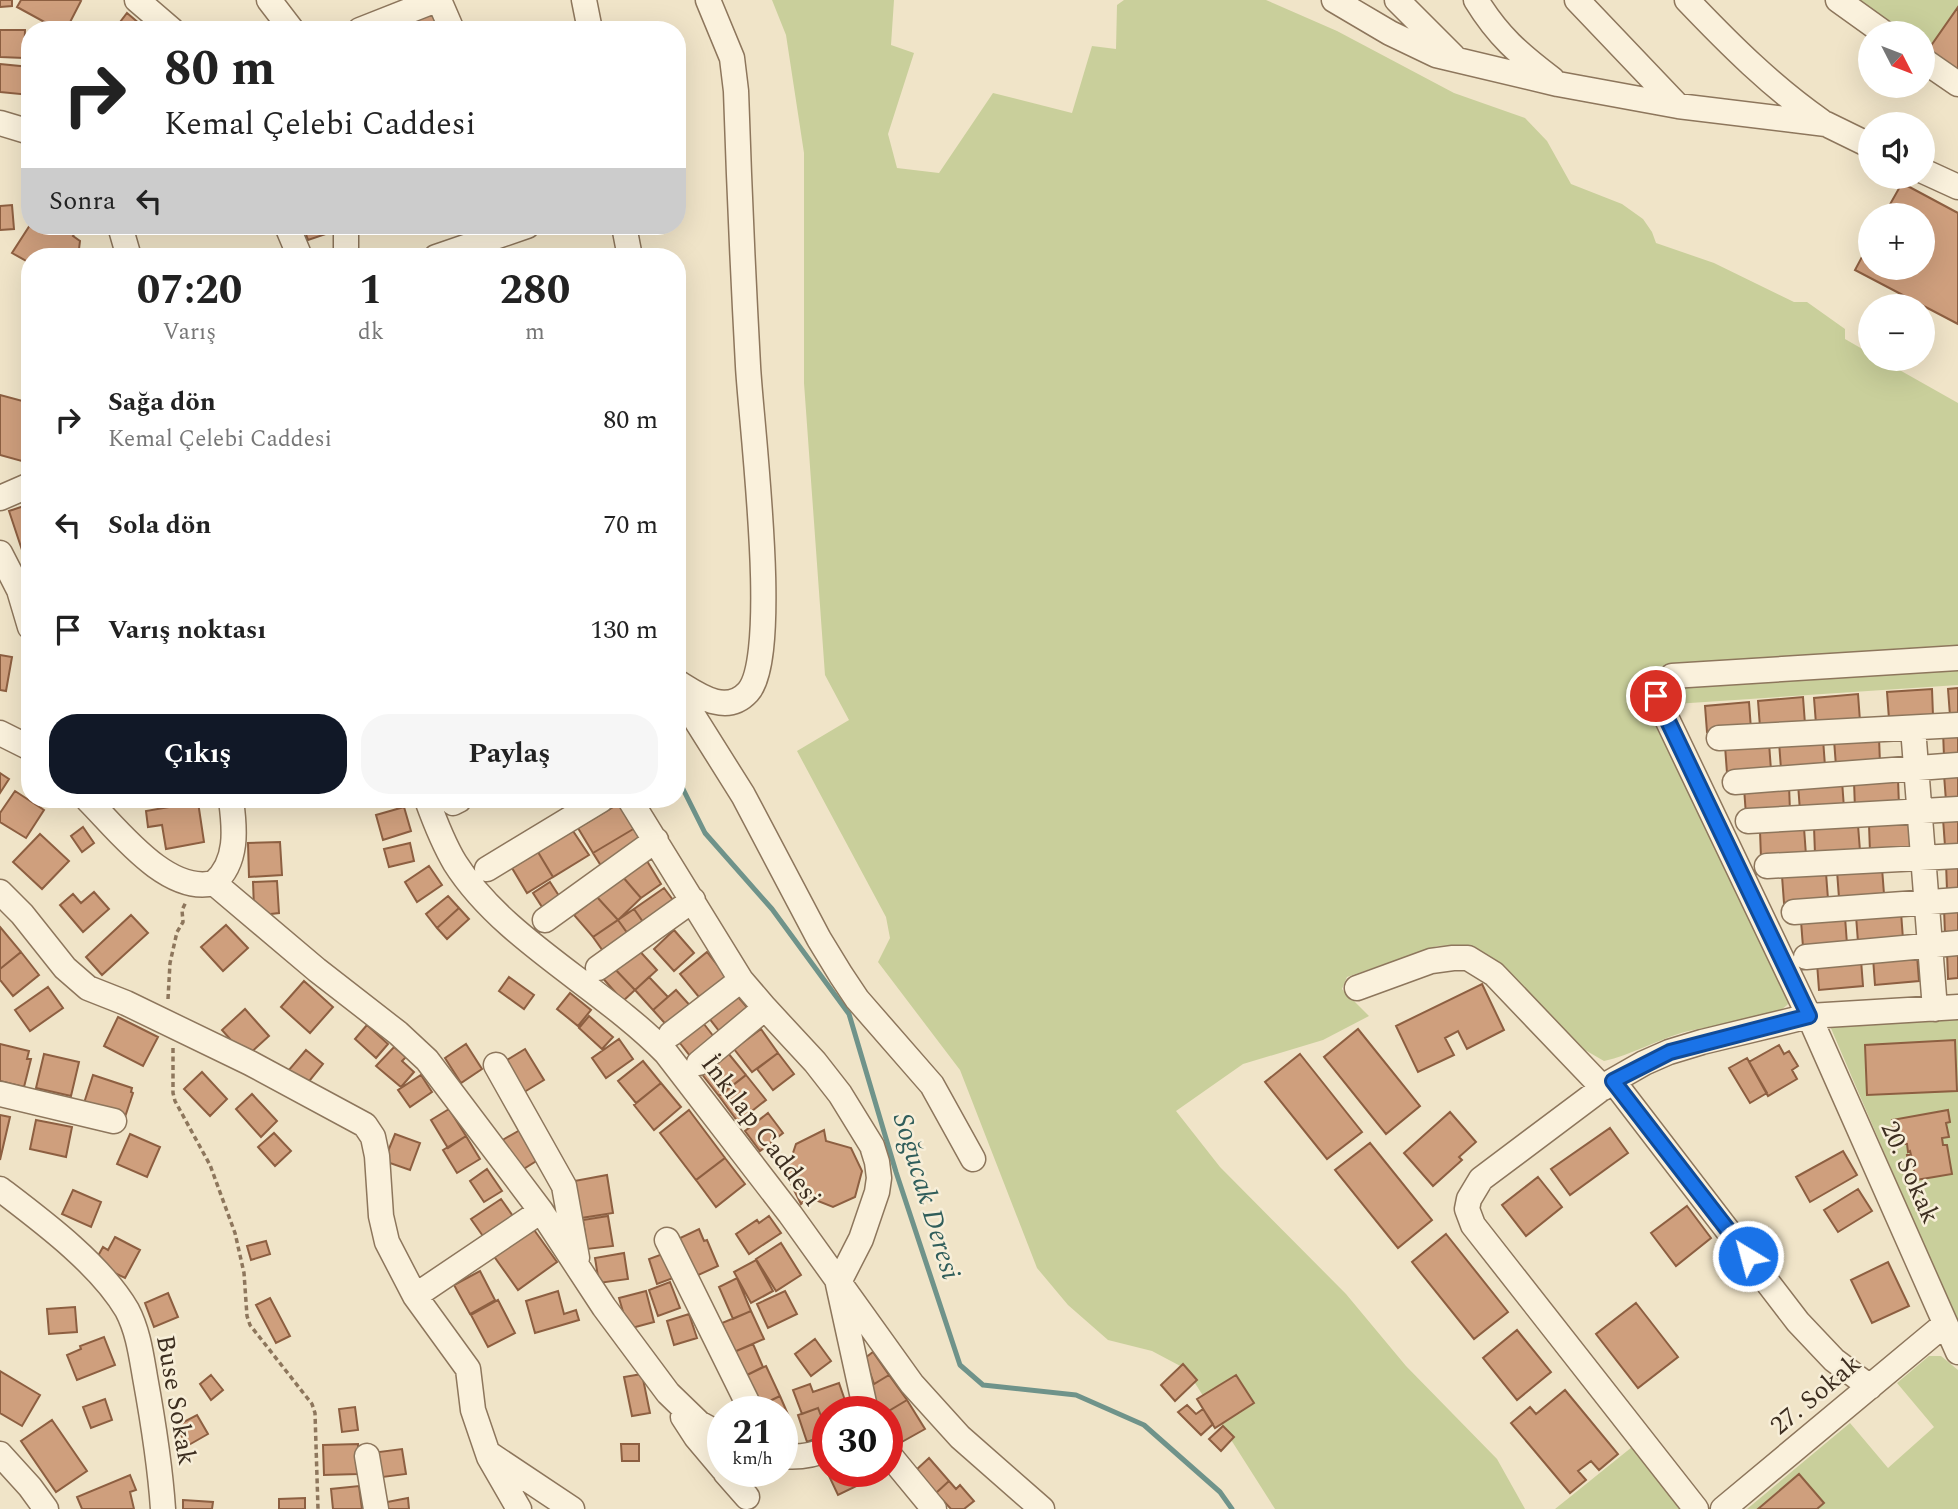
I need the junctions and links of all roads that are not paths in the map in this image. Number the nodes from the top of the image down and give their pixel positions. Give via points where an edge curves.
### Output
1 (136, 0) edge
2 (269, 0) edge
3 (438, 0) edge
4 (584, 0) edge
5 (708, 0) edge
6 (1334, 0) edge
7 (1397, 0) edge
8 (1476, 0) edge
9 (1577, 0) edge
10 (1687, 0) edge
11 (1838, 0) edge
12 (161, 21) edge
13 (285, 21) edge
14 (383, 21) edge
15 (448, 21) edge
16 (588, 21) edge
17 (1867, 21) edge
18 (1458, 61) junction
19 (1936, 69) edge
20 (1558, 84) junction
21 (1958, 84) edge
22 (1678, 106) junction
23 (0, 123) edge
24 (1826, 124) junction
25 (21, 129) edge
26 (1858, 140) edge
27 (1935, 176) edge
28 (1958, 187) edge
29 (501, 235) edge
30 (462, 248) edge
31 (21, 489) edge
32 (0, 498) edge
33 (0, 552) edge
34 (21, 597) edge
35 (1958, 658) edge
36 (686, 687) edge
37 (686, 704) edge
38 (1958, 725) edge
39 (1913, 728) junction
40 (0, 733) edge
41 (1719, 738) dead end
42 (21, 744) edge
43 (1958, 765) edge
44 (1917, 768) junction
45 (1735, 782) dead end
46 (96, 808) edge
47 (232, 808) edge
48 (430, 808) edge
49 (588, 808) edge
50 (635, 808) edge
51 (1958, 808) edge
52 (1920, 810) junction
53 (1748, 821) dead end
54 (656, 839) junction
55 (1958, 856) edge
56 (1922, 858) junction
57 (1767, 866) dead end
58 (487, 869) dead end
59 (205, 884) junction
60 (0, 892) edge
61 (693, 900) junction
62 (1958, 900) edge
63 (1926, 902) junction
64 (1794, 912) dead end
65 (545, 920) dead end
66 (1958, 943) edge
67 (1930, 944) junction
68 (1805, 957) dead end
69 (598, 968) dead end
70 (741, 979) junction
71 (1357, 988) dead end
72 (765, 1008) junction
73 (1946, 1008) edge
74 (1809, 1016) junction
75 (671, 1034) dead end
76 (699, 1063) dead end
77 (496, 1065) dead end
78 (1608, 1084) junction
79 (0, 1094) edge
80 (114, 1121) dead end
81 (973, 1159) dead end
82 (0, 1189) edge
83 (541, 1211) junction
84 (667, 1240) dead end
85 (577, 1266) junction
86 (838, 1284) junction
87 (415, 1296) junction
88 (1945, 1324) junction
89 (1958, 1352) edge
90 (1870, 1387) junction
91 (744, 1396) edge
92 (862, 1396) edge
93 (677, 1404) junction
94 (707, 1427) edge
95 (707, 1449) edge
96 (488, 1452) junction
97 (0, 1454) edge
98 (367, 1455) dead end
99 (903, 1471) edge
100 (738, 1487) edge
101 (747, 1497) dead end
102 (46, 1509) edge
103 (163, 1509) edge
104 (376, 1509) edge
105 (519, 1509) edge
106 (572, 1509) edge
107 (934, 1509) edge
108 (1042, 1509) edge
109 (1696, 1509) edge
110 (1723, 1509) edge

1 - 12 street
2 - 13 street
3 - 14 street
3 - 15 street
4 - 16 street
5 - 36 street via 733,58 737,91 749,379 763,555 761,643 755,680 738,700 717,704
6 - 18 street via 1417,48
7 - 18 street
8 - 20 street via 1494,29
9 - 22 street
10 - 24 street via 1745,59
11 - 17 street
18 - 20 street
19 - 21 street
20 - 22 street
22 - 24 street
23 - 25 street
24 - 26 street
27 - 28 street
29 - 30 street
31 - 32 street
33 - 34 street
35 - 74 street, 20. Sokak via 1672,676 1656,696
37 - 81 street via 743,795 841,975 932,1085
38 - 39 street
39 - 41 street
39 - 44 street
40 - 42 street
43 - 44 street
44 - 45 street
44 - 52 street
46 - 59 street via 171,877
47 - 59 street via 232,855 221,877
48 - 86 street, İnkılap Caddesi via 456,864 481,896 543,952 644,1030 666,1054 734,1139
49 - 58 street
50 - 54 street
51 - 52 street
52 - 53 street
52 - 56 street
54 - 61 street
54 - 65 street
55 - 56 street
56 - 57 street
56 - 63 street
59 - 83 street via 420,1054
60 - 87 street via 88,988 250,1063 365,1125 377,1156 387,1242
61 - 69 street
61 - 70 street
62 - 63 street
63 - 64 street
63 - 67 street
66 - 67 street
67 - 68 street
67 - 73 street
70 - 72 street
70 - 75 street
71 - 78 street via 1431,961 1468,958 1494,974
72 - 76 street
72 - 86 street via 840,1094 877,1162 879,1178 869,1219
73 - 74 street
74 - 78 street via 1670,1052
74 - 88 street, 20. Sokak
77 - 85 street via 564,1186
78 - 90 street via 1798,1322 1834,1360
78 - 109 street via 1481,1179 1467,1209 1473,1225
79 - 80 street
82 - 103 street, Buse Sokak via 67,1244 116,1293 128,1312 137,1335 157,1443
83 - 85 street
83 - 87 street
84 - 91 street
85 - 93 street
86 - 92 street
86 - 108 street, İnkılap Caddesi via 938,1415
87 - 96 street via 468,1369 473,1410
88 - 89 street, 20. Sokak
88 - 90 street, 27. Sokak
90 - 110 street, 27. Sokak
93 - 94 street
93 - 95 street
96 - 105 street
96 - 106 street
97 - 102 street
98 - 104 street
99 - 107 street
100 - 101 street

